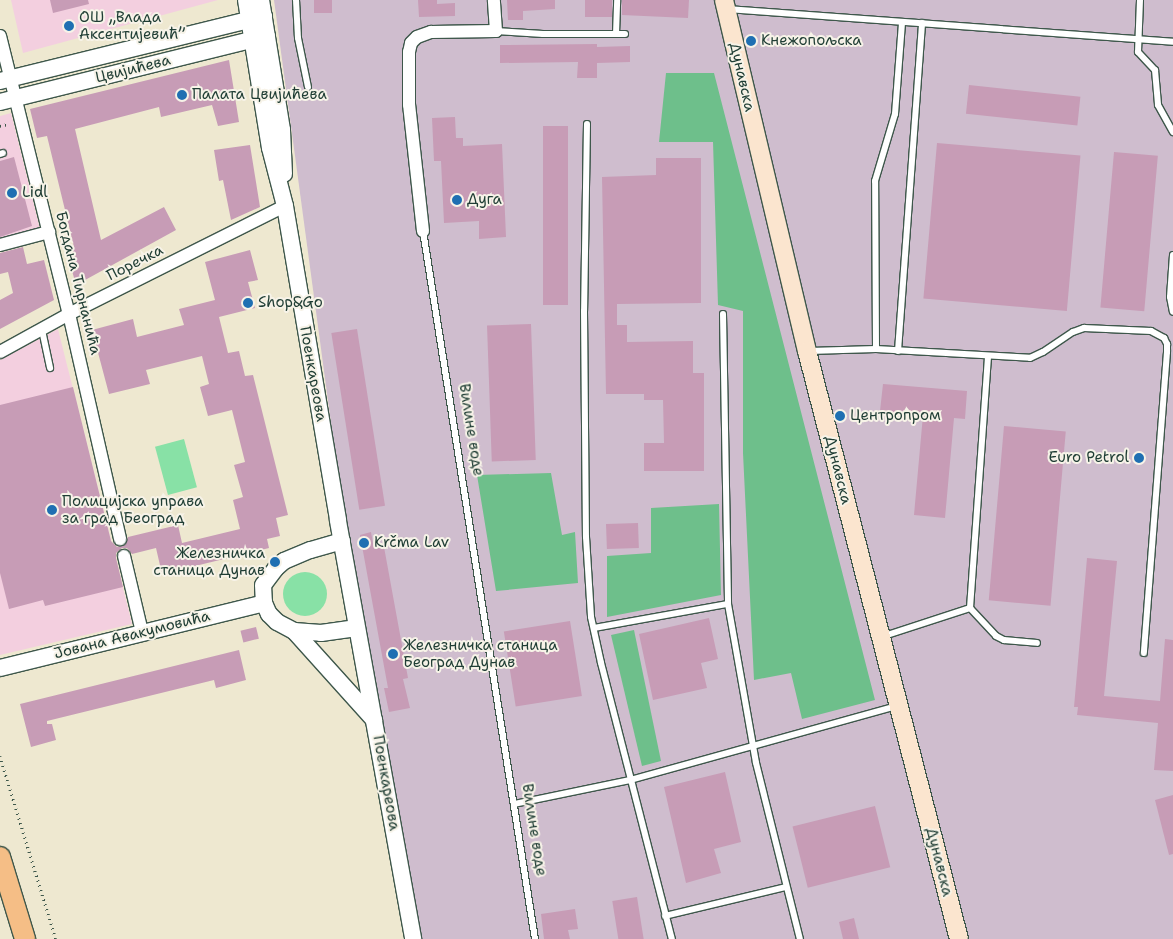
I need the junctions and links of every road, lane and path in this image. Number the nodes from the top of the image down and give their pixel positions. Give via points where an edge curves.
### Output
1 (246, 0) edge
2 (296, 0) edge
3 (494, 0) edge
4 (617, 0) edge
5 (1140, 0) edge
6 (725, 4) edge
7 (258, 11) edge
8 (902, 22) junction
9 (922, 23) junction
10 (496, 31) junction
11 (616, 34) junction
12 (625, 34) dead end
13 (0, 36) edge
14 (260, 37) junction
15 (1136, 39) junction
16 (1173, 42) edge
17 (5, 80) edge
18 (308, 87) dead end
19 (8, 100) edge
20 (587, 124) dead end
21 (1173, 132) edge
22 (285, 206) junction
23 (423, 231) joint
24 (49, 232) junction
25 (0, 244) edge
26 (1173, 255) edge
27 (1173, 312) edge
28 (722, 314) dead end
29 (70, 319) junction
30 (42, 330) junction
31 (876, 350) junction
32 (898, 351) junction
33 (0, 352) edge
34 (807, 352) junction
35 (988, 357) junction
36 (50, 368) dead end
37 (120, 539) dead end
38 (342, 542) junction
39 (124, 556) dead end
40 (264, 604) junction
41 (728, 604) junction
42 (970, 608) junction
43 (357, 628) junction
44 (594, 628) junction
45 (294, 631) junction
46 (142, 632) junction
47 (881, 637) junction
48 (1037, 643) dead end
49 (1144, 653) dead end
50 (0, 668) edge
51 (899, 706) junction
52 (374, 720) junction
53 (753, 746) junction
54 (0, 756) edge
55 (630, 780) junction
56 (514, 804) junction
57 (0, 857) edge
58 (786, 887) junction
59 (665, 916) junction
60 (25, 939) edge
61 (56, 939) edge
62 (413, 939) edge
63 (535, 939) edge
64 (672, 939) edge
65 (800, 939) edge
66 (959, 939) edge

1 - 7 street, Поенкареова
2 - 18 lane via 298,38
3 - 10 street
4 - 11 lane
5 - 15 lane
6 - 8 lane
6 - 34 main road, Дунавска
7 - 14 street, Поенкареова
7 - 17 street, Цвијићева
8 - 9 lane
8 - 31 lane via 895,114 875,181
9 - 15 lane
9 - 32 lane
10 - 11 lane
10 - 23 street, Вилине воде via 431,32 411,43 409,105
11 - 12 lane
13 - 17 street, Богдана Тирнанића
14 - 19 street, Цвијићева
14 - 22 street, Поенкареова via 282,130
15 - 16 lane
15 - 21 lane via 1139,56 1155,70 1158,105
17 - 19 street, Богдана Тирнанића
19 - 24 street, Богдана Тирнанића
20 - 44 lane via 584,311 586,537
22 - 29 street, Поречка
22 - 38 street, Поенкареова
23 - 56 lane, Вилине воде
24 - 25 street
24 - 29 street, Богдана Тирнанића
26 - 27 lane via 1170,296
28 - 41 lane
29 - 30 street, Поречка
29 - 37 street, Богдана Тирнанића
30 - 33 street, Поречка
30 - 36 lane
31 - 32 lane
31 - 34 lane
32 - 35 lane
34 - 47 main road, Дунавска
35 - 42 lane
35 - 49 lane via 1030,358 1084,328 1151,331 1164,338 1167,352
38 - 40 street via 284,561 263,585
38 - 43 street, Поенкареова
39 - 46 street
40 - 45 street via 277,622
40 - 46 street, Јована Авакумовића
41 - 44 lane
41 - 53 lane
42 - 47 lane
42 - 48 lane via 996,636 1004,640
43 - 45 street via 321,633
43 - 52 street, Поенкареова
44 - 55 lane
45 - 52 street
46 - 50 street, Јована Авакумовића
47 - 51 main road, Дунавска
51 - 53 lane
51 - 66 main road, Дунавска
52 - 62 street, Поенкареова
53 - 55 lane
53 - 58 lane
54 - 61 path
55 - 56 lane
55 - 59 lane
56 - 63 lane, Вилине воде
57 - 60 main road
58 - 59 lane
58 - 65 lane
59 - 64 lane

